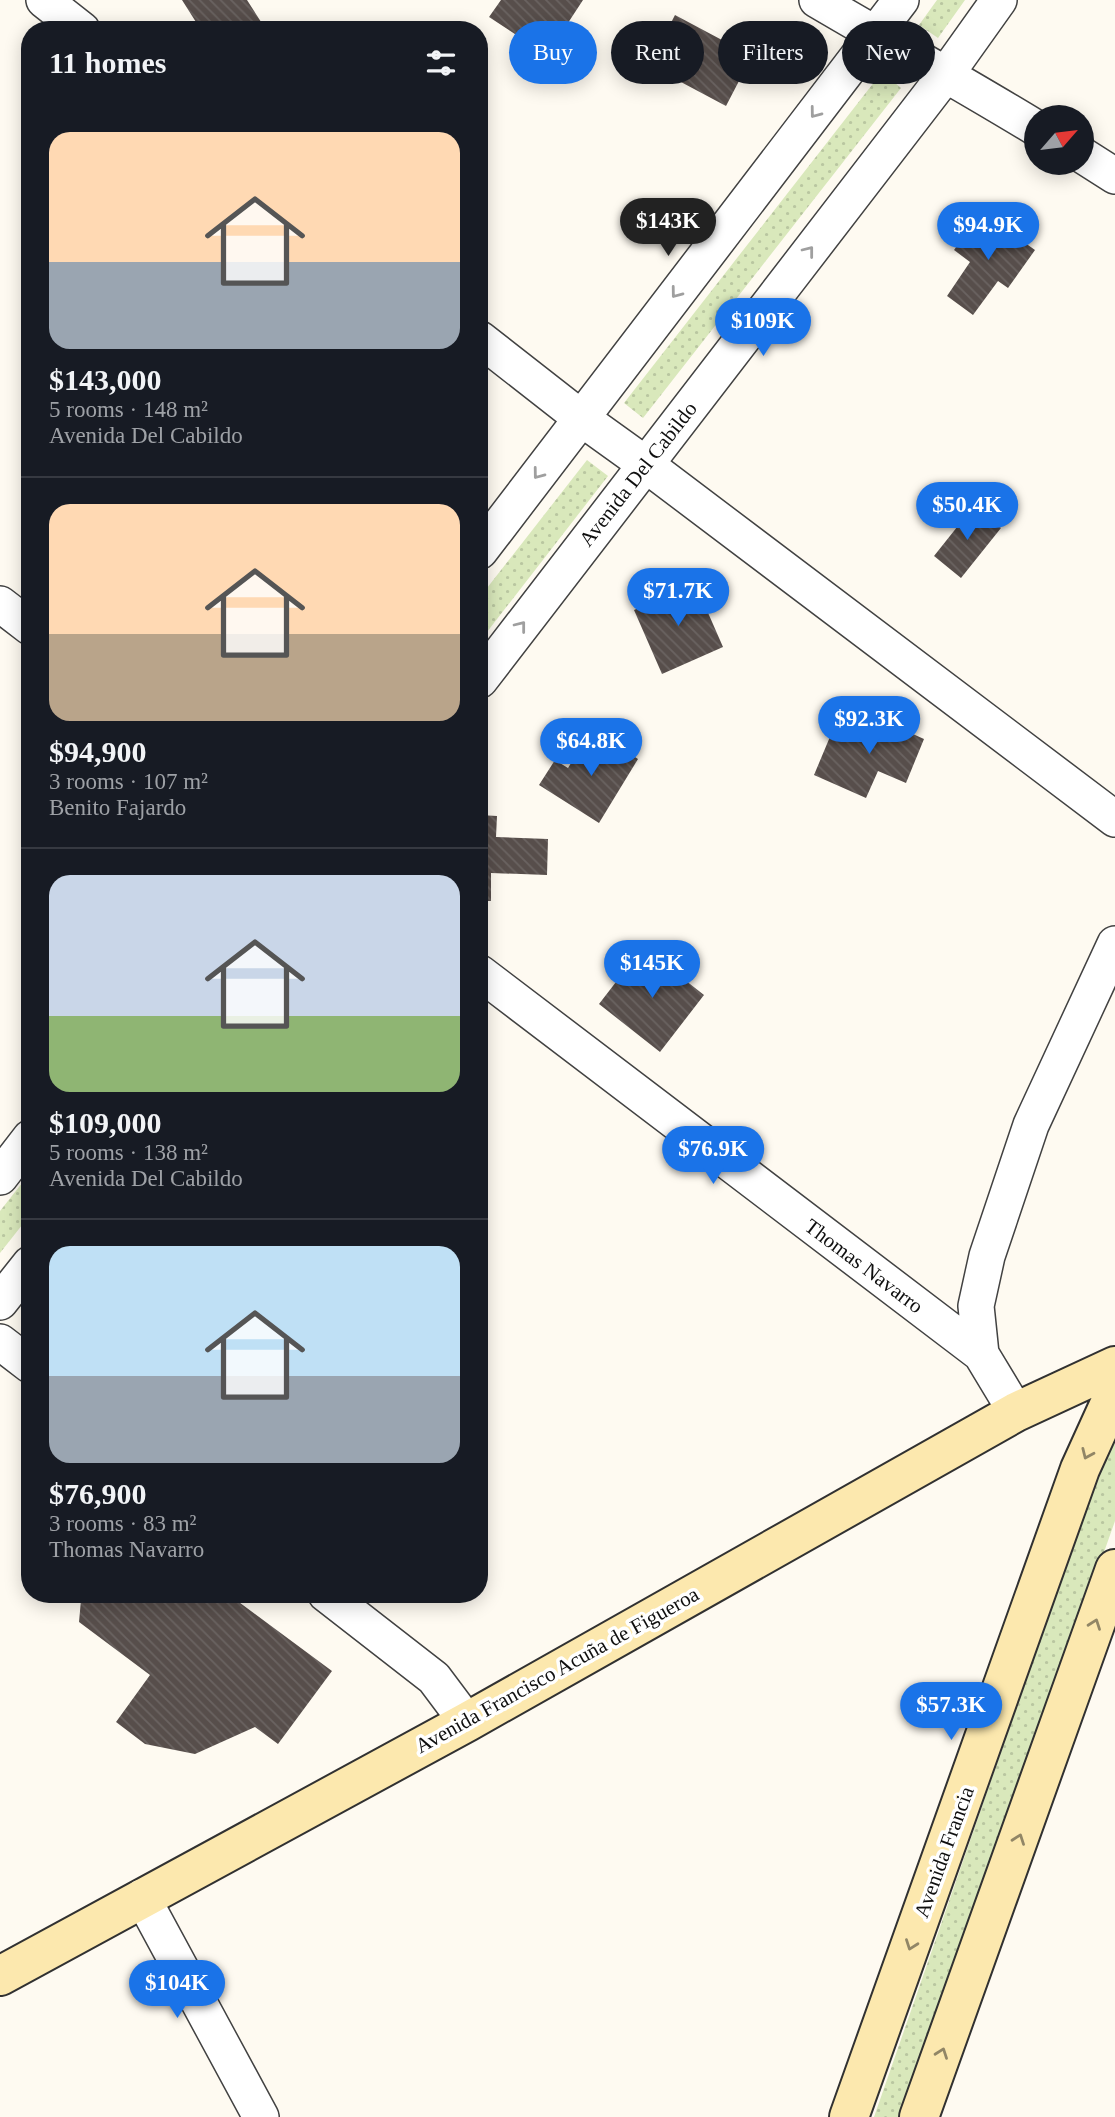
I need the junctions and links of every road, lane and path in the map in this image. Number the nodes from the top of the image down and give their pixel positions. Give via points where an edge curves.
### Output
1 (44, 0) edge
2 (817, 0) edge
3 (901, 0) edge
4 (999, 0) edge
5 (71, 21) edge
6 (853, 21) edge
7 (885, 21) edge
8 (935, 66) edge
9 (947, 73) junction
10 (842, 77) edge
11 (1024, 121) edge
12 (1094, 163) edge
13 (1115, 176) edge
14 (488, 345) edge
15 (581, 418) junction
16 (646, 464) junction
17 (488, 540) edge
18 (0, 604) edge
19 (21, 620) edge
20 (488, 670) edge
21 (1115, 818) edge
22 (1115, 944) edge
23 (488, 980) edge
24 (21, 1150) edge
25 (0, 1177) edge
26 (21, 1276) edge
27 (0, 1303) edge
28 (0, 1342) edge
29 (981, 1354) junction
30 (21, 1358) edge
31 (1115, 1366) edge
32 (1115, 1392) edge
33 (1016, 1412) junction
34 (1115, 1569) edge
35 (338, 1603) edge
36 (467, 1722) junction
37 (142, 1897) junction
38 (0, 1976) edge
39 (261, 2117) edge
40 (849, 2117) edge
41 (919, 2117) edge

1 - 5 street
2 - 6 street
3 - 7 street
4 - 9 street, Avenida Del Cabildo
8 - 9 street
9 - 11 street
16 -> 9 street, Avenida Del Cabildo
10 -> 15 street
12 - 13 street
14 - 15 street
15 - 16 street
15 -> 17 street
20 -> 16 street, Avenida Del Cabildo
16 - 21 street
18 - 19 street
22 - 29 street via 1031,1125 991,1242 976,1306
23 - 29 street, Thomas Navarro
24 - 25 street
26 - 27 street
28 - 30 street
29 - 33 street
31 - 33 street, Avenida Francisco Acuña de Figueroa
32 -> 40 street, Avenida Francia via 1080,1469
33 - 36 street, Avenida Francisco Acuña de Figueroa
41 -> 34 street
35 - 36 street via 434,1678
36 - 37 street, Avenida Francisco Acuña de Figueroa
37 - 38 street, Avenida Francisco Acuña de Figueroa
37 - 39 street

